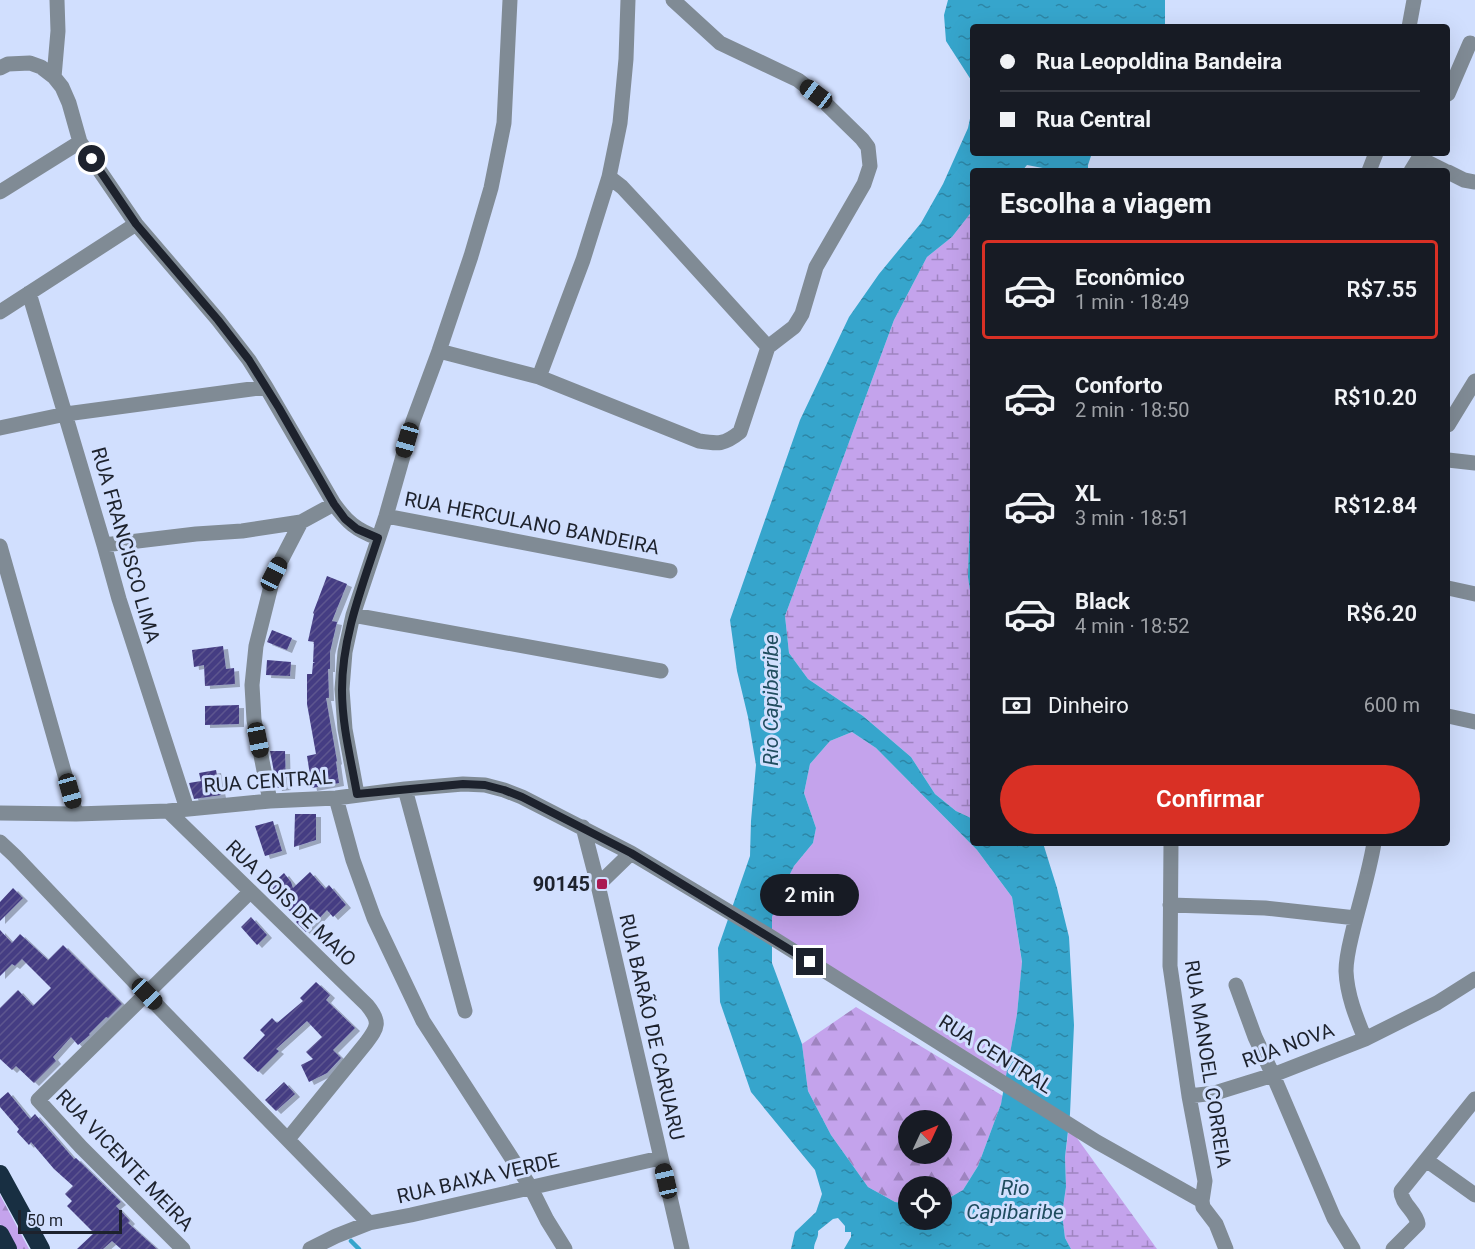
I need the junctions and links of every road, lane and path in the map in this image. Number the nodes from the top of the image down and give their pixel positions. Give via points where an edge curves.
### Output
1 (57, 0) edge
2 (510, 0) edge
3 (628, 0) edge
4 (673, 0) edge
5 (1414, 0) edge
6 (1410, 24) edge
7 (1470, 43) dead end
8 (3, 64) edge
9 (54, 77) junction
10 (1450, 89) edge
11 (81, 142) junction
12 (1414, 159) edge
13 (1436, 168) edge
14 (1450, 174) edge
15 (609, 177) junction
16 (1475, 182) edge
17 (0, 192) edge
18 (136, 224) junction
19 (29, 293) junction
20 (0, 312) edge
21 (768, 348) junction
22 (439, 351) junction
23 (539, 377) junction
24 (1475, 381) edge
25 (266, 387) junction
26 (66, 414) junction
27 (1450, 422) edge
28 (0, 428) edge
29 (1450, 460) edge
30 (1475, 463) edge
31 (334, 504) junction
32 (386, 516) junction
33 (301, 522) junction
34 (378, 538) junction
35 (104, 545) junction
36 (0, 546) edge
37 (670, 571) dead end
38 (1450, 588) edge
39 (1475, 594) edge
40 (353, 615) junction
41 (661, 671) dead end
42 (1450, 716) edge
43 (1475, 722) edge
44 (405, 789) junction
45 (357, 794) junction
46 (336, 798) junction
47 (270, 801) junction
48 (187, 809) junction
49 (168, 811) junction
50 (0, 813) edge
51 (76, 814) junction
52 (583, 827) junction
53 (0, 842) edge
54 (1170, 846) edge
55 (1373, 846) edge
56 (631, 853) junction
57 (598, 885) junction
58 (250, 892) junction
59 (1170, 905) junction
60 (1356, 918) junction
61 (1475, 979) edge
62 (1236, 985) dead end
63 (147, 994) junction
64 (465, 1011) dead end
65 (1365, 1039) junction
66 (1273, 1075) junction
67 (1190, 1096) junction
68 (1475, 1099) edge
69 (288, 1138) junction
70 (660, 1158) junction
71 (1426, 1160) junction
72 (0, 1174) edge
73 (531, 1188) junction
74 (1475, 1195) edge
75 (1202, 1201) junction
76 (369, 1223) junction
77 (0, 1234) edge
78 (8, 1249) edge
79 (41, 1249) edge
80 (183, 1249) edge
81 (310, 1249) edge
82 (565, 1249) edge
83 (682, 1249) edge
84 (1226, 1249) edge
85 (1353, 1249) edge
86 (1393, 1249) edge

1 - 9 street
2 - 22 street via 504,123 491,188
3 - 15 street via 621,123
4 - 21 street via 720,44 798,80 868,147 870,166 864,184 816,267 802,314 794,327
5 - 6 street
7 - 10 street
8 - 9 street via 30,63
9 - 11 street via 69,103
11 - 17 street
11 - 18 street
12 - 13 street
14 - 16 street
15 - 21 street
15 - 23 street
18 - 19 street
18 - 25 street via 218,320
19 - 20 street
19 - 26 street, RUA FRANCISCO LIMA
21 - 23 street via 740,432 729,442 717,444 699,441
22 - 23 street
22 - 32 street via 413,421
24 - 27 street
25 - 26 street
25 - 31 street
26 - 28 street
26 - 35 street, RUA FRANCISCO LIMA
29 - 30 street
31 - 33 street
31 - 34 street via 357,529
32 - 34 street
32 - 37 street, RUA HERCULANO BANDEIRA
33 - 35 street
33 - 47 street via 274,574 256,646 254,720
34 - 40 street
35 - 48 street, RUA FRANCISCO LIMA
36 - 51 street
38 - 39 street
40 - 41 street
40 - 45 street via 342,689
42 - 43 street
44 - 45 street, RUA CENTRAL
44 - 52 street, RUA CENTRAL via 485,785 522,797
44 - 64 street
45 - 46 street, RUA CENTRAL
46 - 47 street, RUA CENTRAL
46 - 73 street via 374,918 423,1021
47 - 48 street, RUA CENTRAL
48 - 49 street, RUA CENTRAL
49 - 51 street, RUA CENTRAL
49 - 58 street, RUA DOIS DE MAIO
50 - 51 street, RUA CENTRAL
52 - 56 street, RUA CENTRAL
52 - 57 street, RUA BARÃO DE CARUARU
53 - 63 street
54 - 59 street, RUA MANOEL CORREIA
55 - 60 street, RUA NOVA
56 - 57 street
56 - 75 street, RUA CENTRAL via 1097,1142
57 - 70 street, RUA BARÃO DE CARUARU
58 - 63 street
58 - 69 street, RUA DOIS DE MAIO via 367,1005 377,1021 366,1043
59 - 60 street via 1265,908
59 - 67 street, RUA MANOEL CORREIA via 1170,966
60 - 65 street, RUA NOVA via 1346,969 1353,1011
61 - 65 street, RUA NOVA
62 - 66 street
63 - 69 street
63 - 80 street, RUA VICENTE MEIRA via 38,1100
65 - 66 street, RUA NOVA
66 - 67 street, RUA NOVA via 1215,1093
66 - 85 street via 1334,1218
67 - 75 street, RUA MANOEL CORREIA via 1205,1181
68 - 71 street
69 - 76 street
70 - 73 street, RUA BAIXA VERDE
70 - 83 street, RUA BARÃO DE CARUARU
71 - 74 street
71 - 86 street via 1400,1194 1418,1224
72 - 79 highway
73 - 76 street, RUA BAIXA VERDE
73 - 82 street
75 - 84 street
76 - 81 street, RUA BAIXA VERDE
77 - 78 highway

